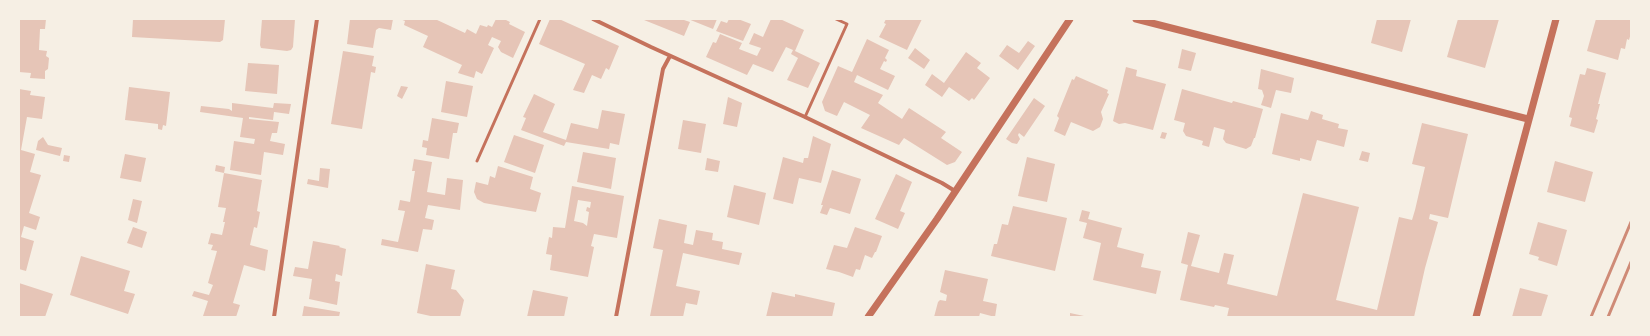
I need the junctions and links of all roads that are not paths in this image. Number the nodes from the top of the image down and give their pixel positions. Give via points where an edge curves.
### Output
1 (317, 19) edge
2 (540, 19) edge
3 (593, 19) edge
4 (836, 19) edge
5 (849, 19) edge
6 (1070, 19) edge
7 (1136, 19) edge
8 (1556, 19) edge
9 (847, 24) junction
10 (670, 56) junction
11 (805, 117) junction
12 (1528, 119) junction
13 (477, 161) dead end
14 (955, 190) junction
15 (274, 317) edge
16 (616, 317) edge
17 (868, 317) edge
18 (1476, 317) edge

1 - 15 street
2 - 13 lane
3 - 10 street
4 - 9 lane
5 - 9 lane
6 - 14 street
7 - 12 street
8 - 12 street
9 - 11 lane
10 - 11 street
10 - 16 street via 663,69
11 - 14 street
12 - 18 street
14 - 17 street

